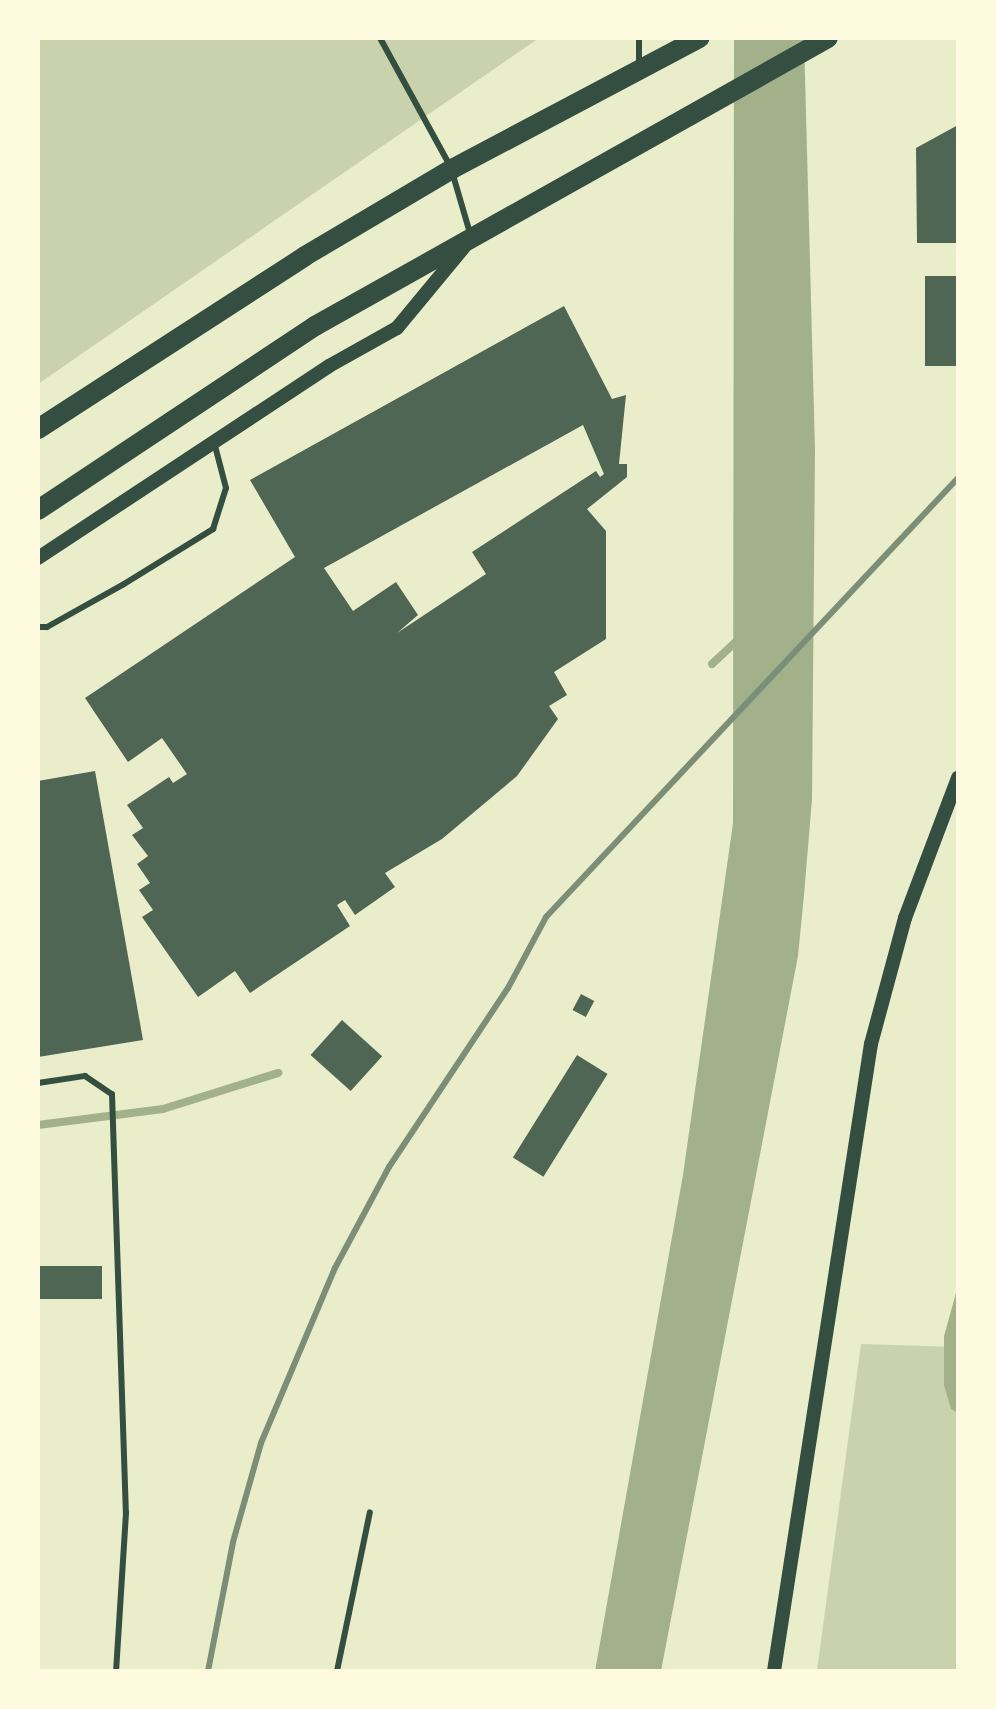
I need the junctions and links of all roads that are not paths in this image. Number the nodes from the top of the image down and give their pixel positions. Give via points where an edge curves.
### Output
1 (380, 38) edge
2 (639, 38) edge
3 (699, 38) edge
4 (828, 38) edge
5 (639, 69) junction
6 (452, 169) junction
7 (471, 238) junction
8 (38, 429) edge
9 (213, 441) junction
10 (38, 510) edge
11 (38, 558) edge
12 (38, 627) edge
13 (958, 778) edge
14 (38, 1083) edge
15 (370, 1512) dead end
16 (116, 1671) edge
17 (337, 1671) edge
18 (774, 1671) edge

1 - 6 lane
2 - 5 lane
3 - 5 main road
4 - 7 main road
5 - 6 main road
6 - 7 lane
6 - 8 main road via 305,256
7 - 9 street via 397,328
7 - 10 main road via 315,326
9 - 11 street
9 - 12 lane via 226,488 213,529 47,627
13 - 18 street via 905,918 871,1044
14 - 16 lane via 85,1076 112,1094 126,1513
15 - 17 lane

